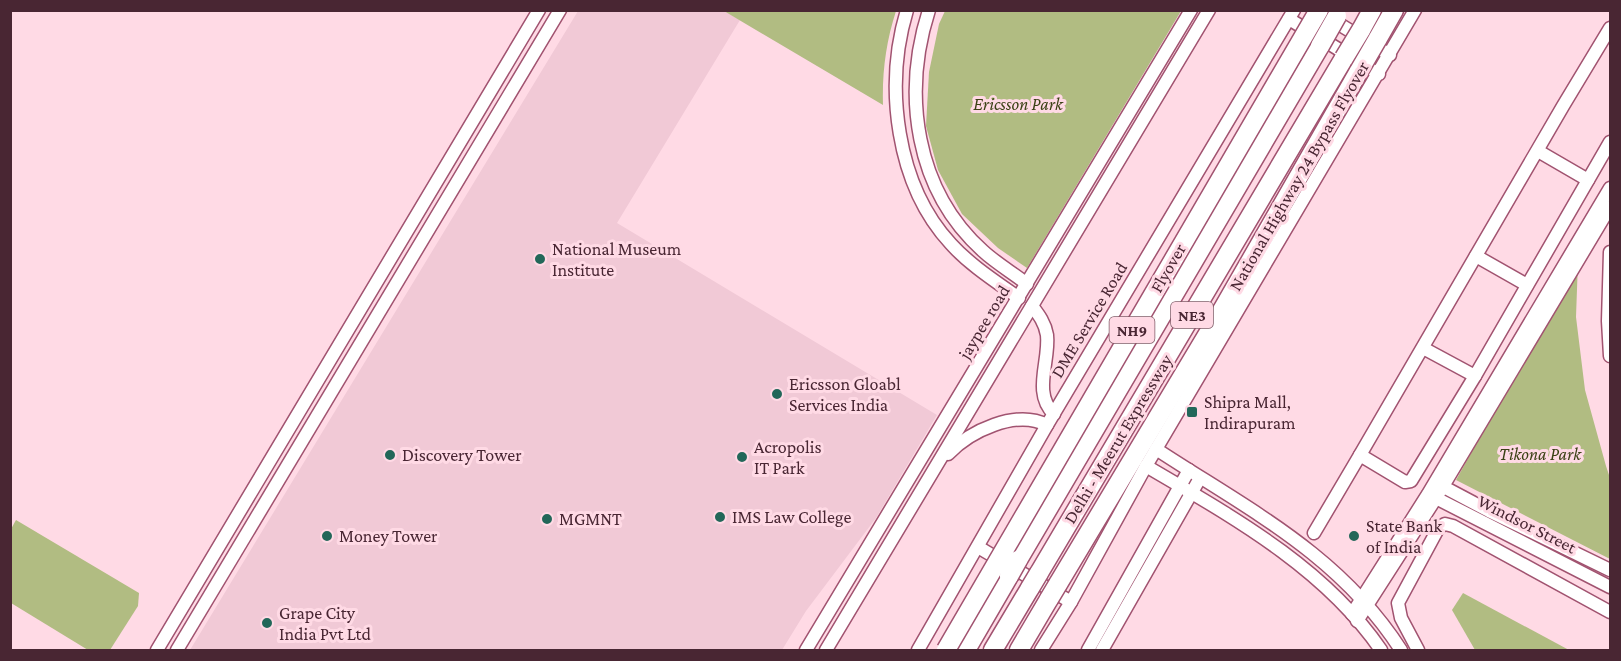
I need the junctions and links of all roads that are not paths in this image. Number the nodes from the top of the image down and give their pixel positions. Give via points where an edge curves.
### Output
1 (539, 10) edge
2 (560, 10) edge
3 (907, 10) edge
4 (929, 10) edge
5 (1191, 10) edge
6 (1209, 10) edge
7 (1318, 10) edge
8 (1372, 10) edge
9 (1394, 10) edge
10 (1415, 10) edge
11 (1339, 13) edge
12 (1291, 15) edge
13 (1611, 28) edge
14 (1606, 46) edge
15 (1390, 55) junction
16 (1379, 74) junction
17 (1135, 105) junction
18 (1148, 112) junction
19 (1611, 142) edge
20 (1538, 151) junction
21 (1588, 180) junction
22 (1611, 188) edge
23 (1606, 213) edge
24 (1611, 252) edge
25 (1476, 256) junction
26 (1027, 284) junction
27 (1527, 285) junction
28 (1609, 292) edge
29 (1019, 298) junction
30 (1032, 306) junction
31 (1423, 348) junction
32 (1611, 356) edge
33 (1475, 376) junction
34 (1050, 420) junction
35 (1156, 448) junction
36 (1360, 455) junction
37 (1146, 466) junction
38 (934, 468) junction
39 (1189, 470) junction
40 (1200, 478) junction
41 (1439, 484) junction
42 (1179, 486) junction
43 (1191, 493) junction
44 (1432, 496) junction
45 (1314, 533) dead end
46 (978, 547) junction
47 (1611, 570) edge
48 (1611, 587) edge
49 (1364, 601) junction
50 (1071, 602) junction
51 (1611, 612) edge
52 (1354, 617) junction
53 (157, 651) edge
54 (177, 651) edge
55 (806, 651) edge
56 (826, 651) edge
57 (918, 651) edge
58 (946, 651) edge
59 (966, 651) edge
60 (993, 651) edge
61 (1018, 651) edge
62 (1041, 651) edge
63 (1088, 651) edge
64 (1102, 651) edge
65 (1381, 651) edge
66 (1401, 651) edge
67 (1418, 651) edge

1 - 53 street
2 - 54 street
3 - 29 street via 895,76 900,135 909,176 929,215 950,244 977,269
4 - 26 street via 915,82 917,131 926,166 941,200 960,227 983,251
5 - 17 street, jaypee road
6 - 18 street
7 - 15 street
7 - 58 highway, Flyover / NH9, bridge
8 - 60 highway, Delhi - Meerut Expressway / NE3, bridge
9 - 61 highway, National Highway 24 Bypass Flyover, bridge via 1224,307
10 - 15 street
11 - 59 highway, Delhi - Meerut Expressway / NE3, bridge
12 - 16 street
12 - 34 street, DME Service Road
13 - 14 street
14 - 20 street
15 - 16 street
16 - 35 street
17 - 18 street
17 - 26 street, jaypee road
18 - 30 street
19 - 21 street
20 - 21 street
20 - 25 street
21 - 27 street
22 - 23 street
23 - 41 street
24 - 28 street
25 - 27 street
25 - 31 street
26 - 29 street, jaypee road
27 - 33 street
28 - 32 street
29 - 55 street, jaypee road
30 - 34 street via 1043,321 1047,337 1044,399
30 - 38 street
31 - 33 street
31 - 36 street
33 - 36 street via 1411,481 1405,482
34 - 38 street via 1024,419 1000,424 959,443
34 - 46 street, DME Service Road
35 - 37 street
35 - 39 street
36 - 45 street
37 - 42 street
37 - 50 street
38 - 56 street
39 - 40 street
39 - 42 street
40 - 43 street
40 - 49 street via 1318,556
41 - 44 street
41 - 47 street, Windsor Street
42 - 43 street
42 - 63 street
43 - 52 street via 1293,558
43 - 64 street
44 - 48 street, Windsor Street
44 - 49 street
46 - 50 street
46 - 57 street, DME Service Road
49 - 52 street
49 - 66 street
50 - 62 street
51 - 67 street via 1445,524 1438,527 1398,603
52 - 65 street

